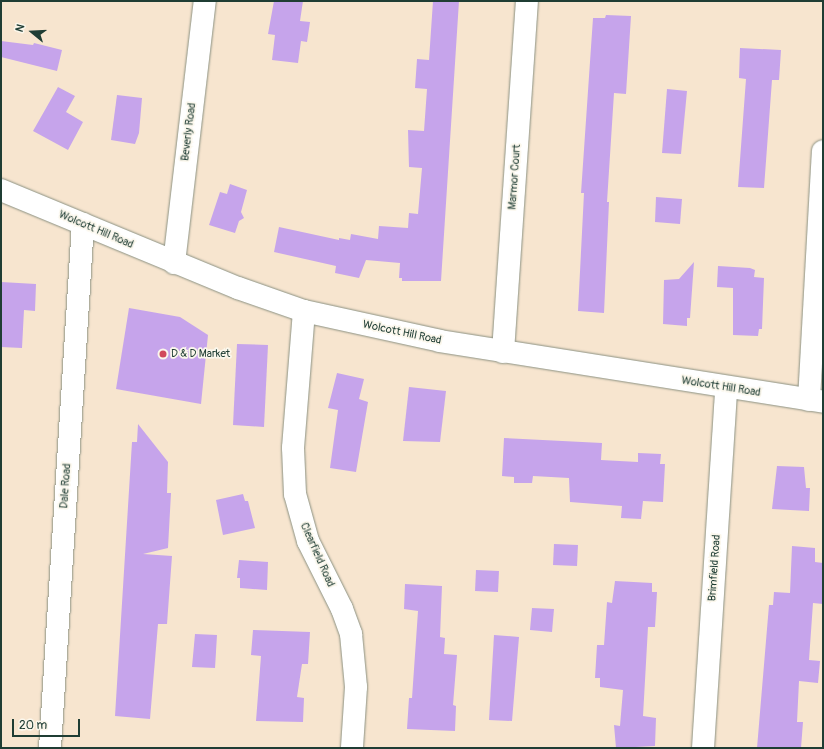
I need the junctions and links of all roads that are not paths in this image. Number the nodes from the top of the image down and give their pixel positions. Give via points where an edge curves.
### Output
1 (204, 1) edge
2 (527, 1) edge
3 (823, 151) edge
4 (1, 190) edge
5 (83, 224) junction
6 (174, 263) junction
7 (304, 311) junction
8 (503, 352) junction
9 (726, 388) junction
10 (816, 401) edge
11 (50, 748) edge
12 (352, 748) edge
13 (703, 748) edge

1 - 6 street, Beverly Road
2 - 8 street, Marmor Court
3 - 10 street
4 - 5 street, Wolcott Hill Road
5 - 6 street, Wolcott Hill Road
5 - 11 street, Dale Road
6 - 7 street, Wolcott Hill Road
7 - 8 street, Wolcott Hill Road via 409,335
7 - 12 street, Clearfield Road via 293,448 295,494 308,541 342,609 351,634 356,687
8 - 9 street, Wolcott Hill Road
9 - 10 street, Wolcott Hill Road
9 - 13 street, Brimfield Road

